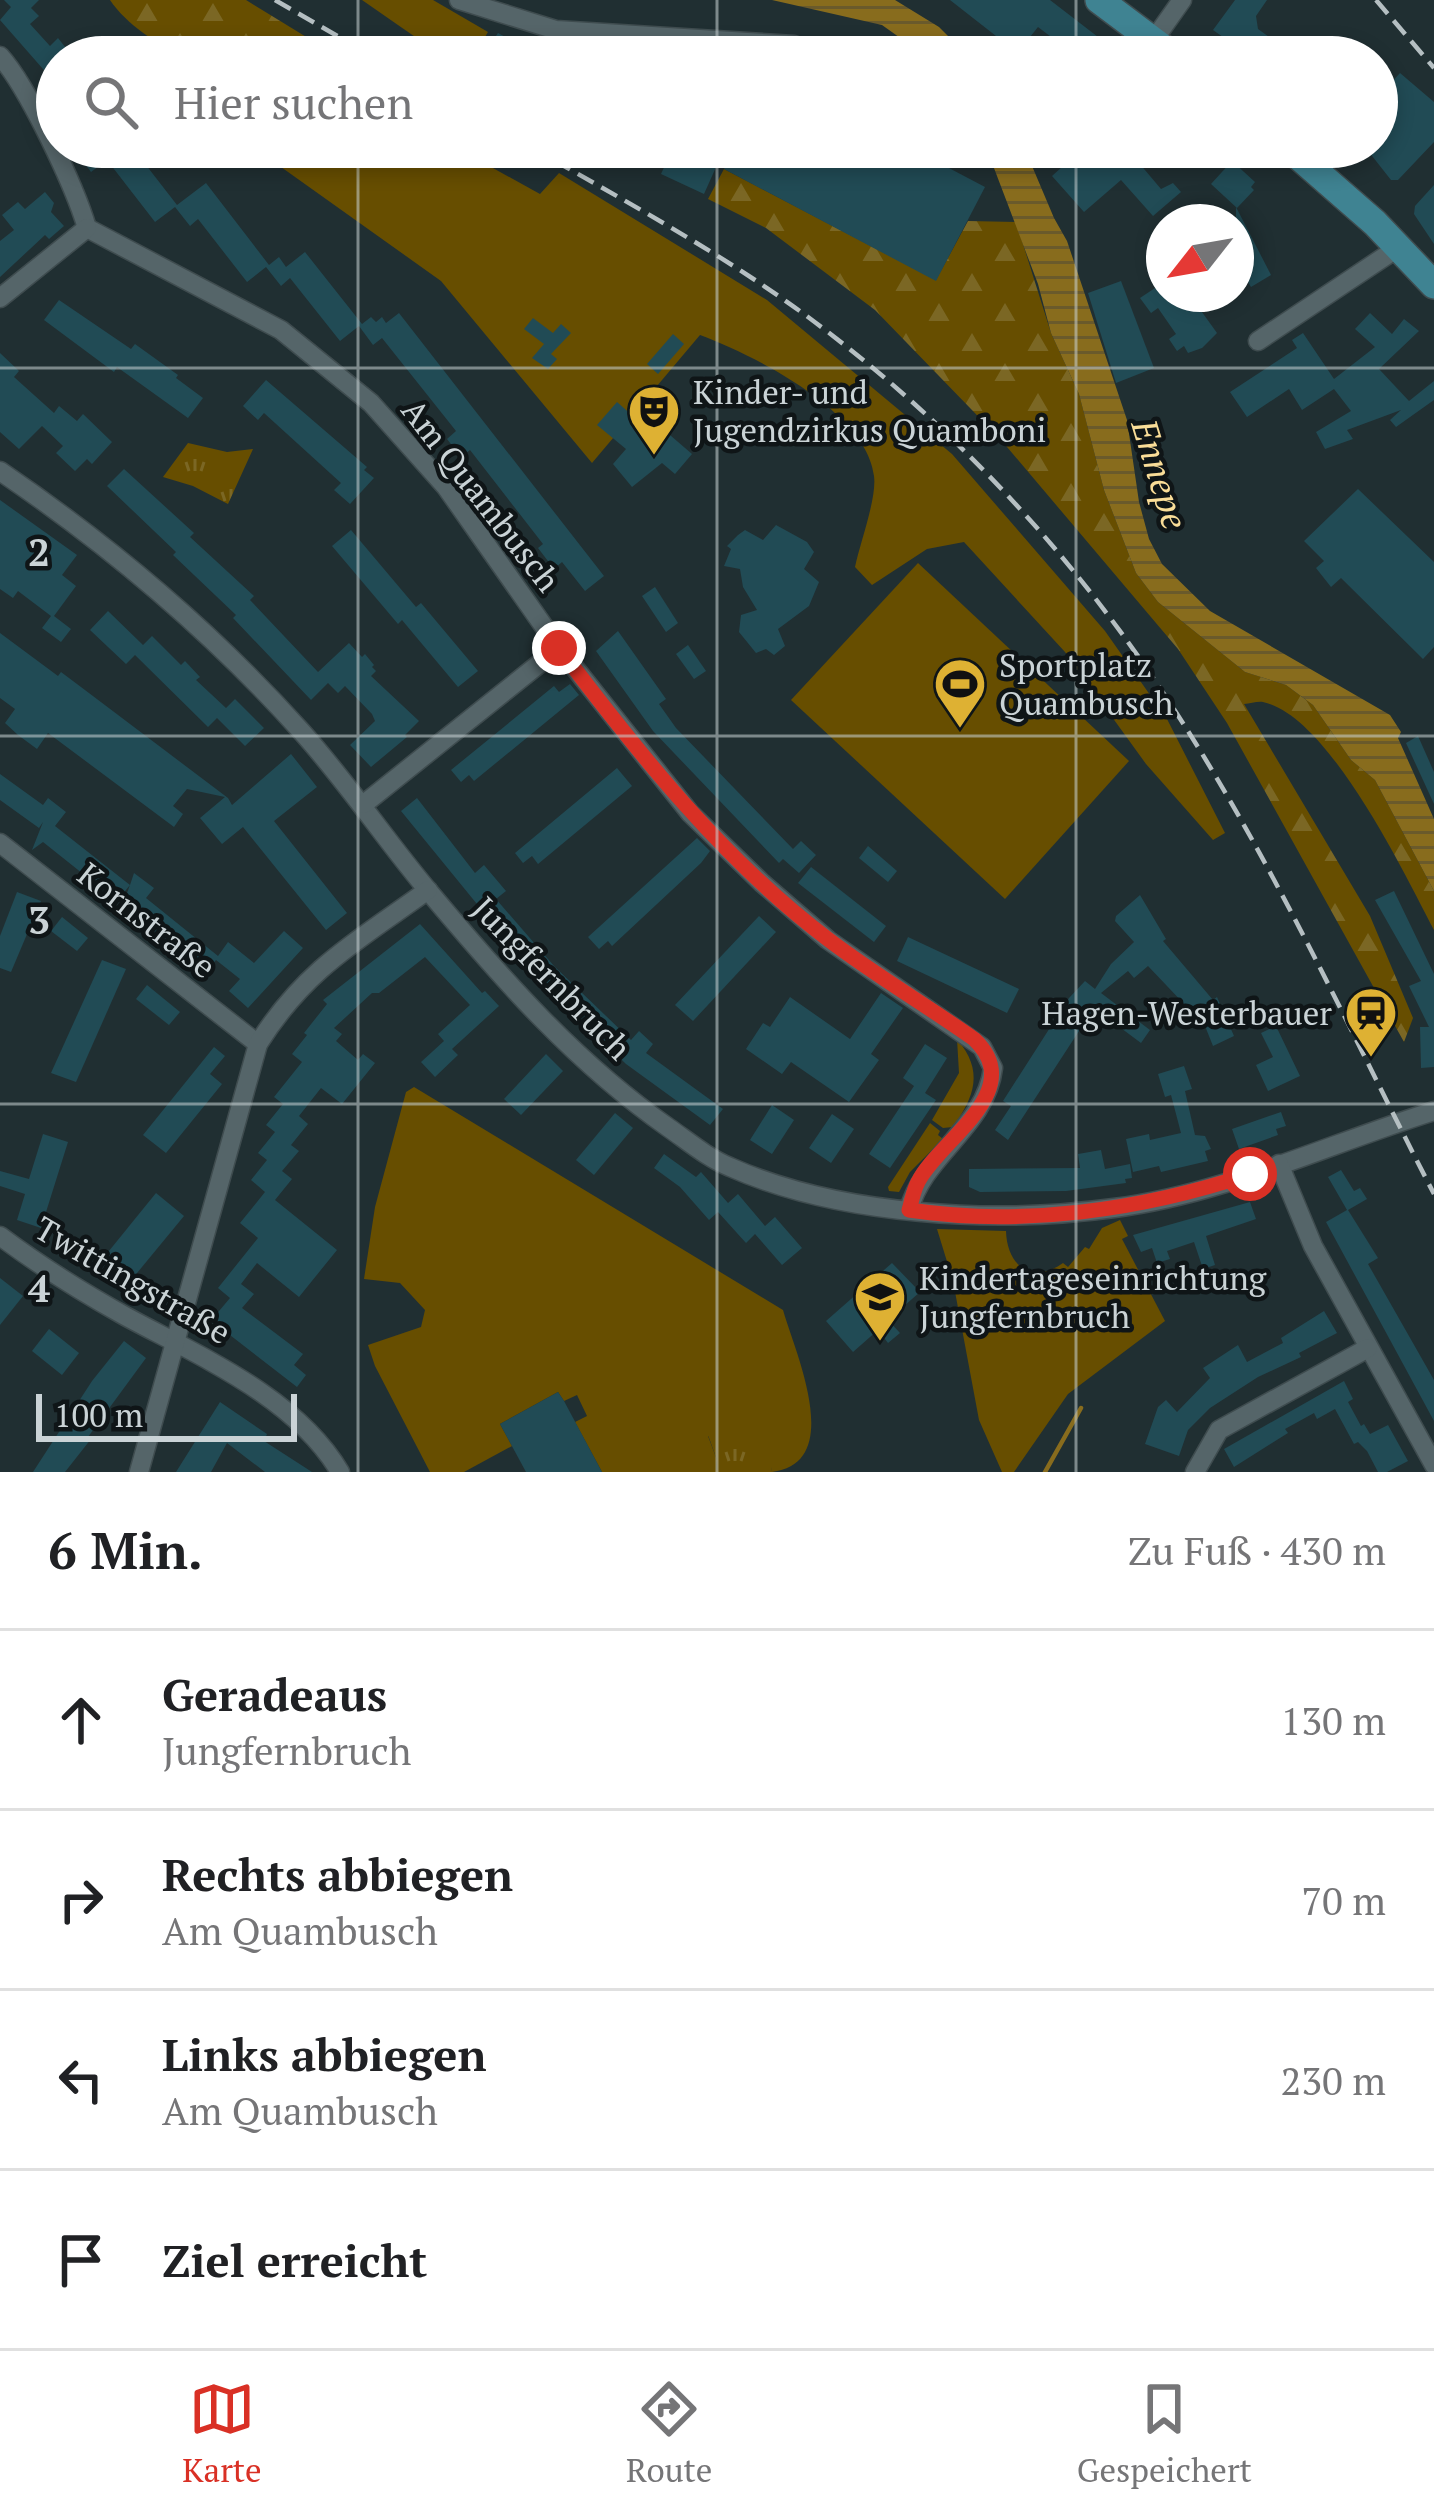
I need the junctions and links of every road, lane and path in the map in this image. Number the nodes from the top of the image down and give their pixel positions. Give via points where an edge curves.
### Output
1 (459, 0) edge
2 (1099, 0) edge
3 (1182, 0) edge
4 (651, 36) edge
5 (1147, 36) edge
6 (1169, 36) edge
7 (0, 56) edge
8 (36, 114) edge
9 (62, 168) edge
10 (1311, 168) edge
11 (87, 228) junction
12 (1399, 248) junction
13 (1434, 285) edge
14 (0, 298) edge
15 (1258, 340) dead end
16 (0, 471) edge
17 (559, 648) junction
18 (364, 805) junction
19 (0, 843) edge
20 (428, 890) junction
21 (258, 1045) junction
22 (1434, 1111) edge
23 (1279, 1164) junction
24 (909, 1210) junction
25 (0, 1237) edge
26 (177, 1343) junction
27 (1369, 1348) junction
28 (1434, 1466) edge
29 (139, 1472) edge
30 (340, 1472) edge
31 (1195, 1472) edge

1 - 4 street via 556,30
2 - 5 main road
3 - 6 street
7 - 8 street
9 - 11 street
10 - 12 main road
11 - 14 street
11 - 17 street, Am Quambusch via 281,330 371,403 446,487
12 - 13 main road
12 - 15 street
16 - 18 street, Jungfernbruch via 214,642
17 - 18 street
17 - 24 street, Am Quambusch via 690,813 762,884 992,1059 980,1104 921,1177
18 - 20 street, Jungfernbruch
19 - 21 street, Kornstraße
20 - 21 street via 315,970
20 - 24 street, Jungfernbruch via 569,1048 712,1158 790,1188
21 - 26 street
22 - 23 street, Jungfernbruch
23 - 24 street, Jungfernbruch via 1118,1208 999,1216
23 - 27 street
25 - 26 street, Twittingstraße
26 - 29 street
26 - 30 street, Twittingstraße via 244,1379 312,1436
27 - 28 street
27 - 31 street via 1220,1430

